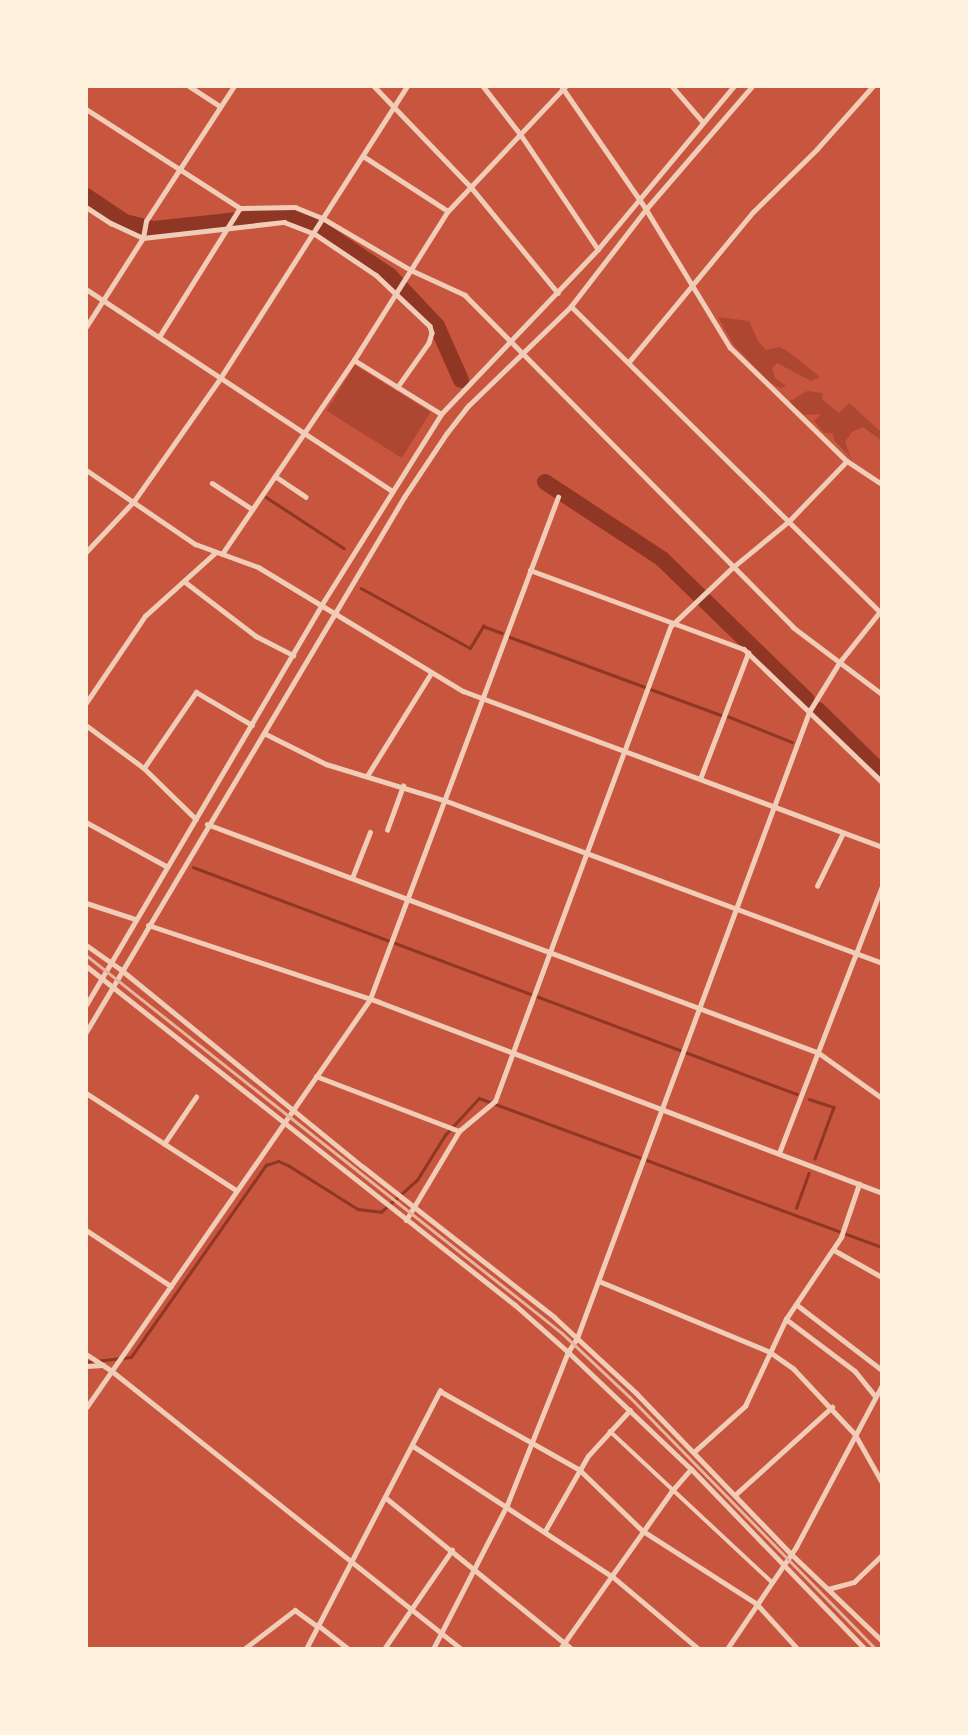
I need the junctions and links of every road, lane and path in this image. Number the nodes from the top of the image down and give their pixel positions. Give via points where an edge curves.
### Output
1 (189, 86) edge
2 (234, 86) edge
3 (374, 86) edge
4 (407, 86) edge
5 (483, 86) edge
6 (672, 86) edge
7 (734, 86) edge
8 (752, 86) edge
9 (873, 86) edge
10 (563, 87) edge
11 (220, 107) junction
12 (392, 107) junction
13 (86, 109) edge
14 (703, 122) junction
15 (521, 135) junction
16 (363, 156) junction
17 (179, 171) junction
18 (471, 187) junction
19 (639, 196) junction
20 (86, 207) edge
21 (240, 208) junction
22 (646, 209) junction
23 (448, 211) junction
24 (323, 221) junction
25 (228, 227) junction
26 (316, 233) junction
27 (143, 235) junction
28 (598, 249) junction
29 (411, 270) junction
30 (691, 286) junction
31 (86, 289) edge
32 (396, 292) junction
33 (558, 293) junction
34 (104, 300) junction
35 (571, 306) junction
36 (86, 327) edge
37 (159, 337) junction
38 (510, 342) junction
39 (521, 354) junction
40 (354, 360) junction
41 (628, 363) junction
42 (221, 377) junction
43 (398, 387) junction
44 (441, 414) junction
45 (305, 433) junction
46 (847, 461) junction
47 (86, 470) edge
48 (275, 476) junction
49 (212, 483) dead end
50 (882, 484) edge
51 (391, 490) junction
52 (306, 497) dead end
53 (558, 497) dead end
54 (134, 501) junction
55 (252, 509) junction
56 (789, 521) junction
57 (86, 552) edge
58 (218, 553) junction
59 (732, 568) junction
60 (530, 570) junction
61 (184, 581) junction
62 (322, 604) junction
63 (881, 611) edge
64 (335, 613) junction
65 (674, 625) junction
66 (748, 653) junction
67 (293, 655) junction
68 (839, 663) junction
69 (431, 673) junction
70 (882, 694) edge
71 (482, 698) junction
72 (86, 703) edge
73 (809, 712) junction
74 (252, 725) junction
75 (86, 726) edge
76 (264, 733) junction
77 (624, 751) junction
78 (145, 768) junction
79 (367, 776) junction
80 (700, 779) junction
81 (882, 782) edge
82 (403, 786) junction
83 (444, 800) junction
84 (773, 807) junction
85 (196, 819) junction
86 (86, 822) edge
87 (207, 824) junction
88 (387, 830) dead end
89 (370, 832) dead end
90 (844, 833) junction
91 (882, 847) edge
92 (586, 851) junction
93 (166, 866) junction
94 (352, 878) junction
95 (817, 886) dead end
96 (882, 886) edge
97 (407, 899) junction
98 (86, 903) edge
99 (736, 908) junction
100 (135, 919) junction
101 (148, 925) junction
102 (86, 944) edge
103 (550, 952) junction
104 (856, 952) junction
105 (111, 963) junction
106 (882, 963) edge
107 (86, 966) edge
108 (120, 969) junction
109 (102, 978) junction
110 (112, 985) junction
111 (370, 999) junction
112 (86, 1005) edge
113 (697, 1008) junction
114 (86, 1032) edge
115 (513, 1052) junction
116 (819, 1054) junction
117 (316, 1076) junction
118 (86, 1093) edge
119 (195, 1097) dead end
120 (882, 1098) edge
121 (660, 1108) junction
122 (293, 1109) junction
123 (284, 1123) junction
124 (459, 1131) junction
125 (164, 1144) junction
126 (779, 1153) junction
127 (859, 1184) junction
128 (236, 1191) junction
129 (882, 1193) edge
130 (415, 1206) junction
131 (407, 1220) junction
132 (86, 1230) edge
133 (834, 1250) junction
134 (882, 1278) edge
135 (599, 1281) junction
136 (171, 1286) junction
137 (796, 1304) junction
138 (786, 1319) junction
139 (577, 1338) junction
140 (569, 1352) junction
141 (770, 1352) junction
142 (86, 1354) edge
143 (104, 1365) junction
144 (86, 1366) edge
145 (882, 1370) edge
146 (112, 1371) junction
147 (882, 1385) edge
148 (876, 1397) junction
149 (832, 1407) junction
150 (86, 1408) edge
151 (631, 1409) junction
152 (610, 1431) junction
153 (855, 1434) junction
154 (533, 1444) junction
155 (413, 1446) junction
156 (694, 1452) junction
157 (691, 1469) junction
158 (580, 1470) junction
159 (882, 1482) edge
160 (672, 1491) junction
161 (735, 1495) junction
162 (385, 1497) junction
163 (507, 1505) junction
164 (545, 1531) junction
165 (643, 1531) junction
166 (452, 1550) junction
167 (791, 1554) junction
168 (882, 1555) edge
169 (350, 1560) junction
170 (784, 1564) junction
171 (475, 1568) junction
172 (612, 1576) junction
173 (772, 1582) junction
174 (827, 1589) junction
175 (757, 1604) junction
176 (412, 1610) junction
177 (317, 1626) junction
178 (441, 1633) junction
179 (882, 1641) edge
180 (565, 1643) junction
181 (244, 1649) edge
182 (306, 1649) edge
183 (349, 1649) edge
184 (384, 1649) edge
185 (433, 1649) edge
186 (461, 1649) edge
187 (560, 1649) edge
188 (572, 1649) edge
189 (699, 1649) edge
190 (727, 1649) edge
191 (798, 1649) edge
192 (864, 1649) edge

1 - 11 street
2 - 11 street
3 - 12 street
4 - 12 street
5 - 15 street
6 - 14 street
7 - 14 street
8 - 22 street
9 - 30 street via 753,212
10 - 15 street
10 - 19 street
11 - 17 street
12 - 16 street
12 - 18 street
13 - 17 street
14 - 19 street
15 - 18 street
15 - 28 street
16 - 23 street
16 - 24 street
17 - 21 street
17 - 27 street via 146,221
18 - 23 street
18 - 33 street
19 - 22 street
19 - 28 street
20 - 27 street
21 - 24 street via 295,207
21 - 25 street
22 - 30 street
22 - 35 street
23 - 29 street
24 - 26 street
24 - 29 street
25 - 26 street via 284,222
25 - 27 street
25 - 37 street
26 - 32 street
26 - 42 street
27 - 34 street
28 - 33 street
29 - 32 street
29 - 38 street via 464,295
30 - 41 street
30 - 46 street via 730,347
31 - 34 street
32 - 40 street
32 - 43 street via 432,332
33 - 38 street
34 - 36 street
34 - 37 street
35 - 39 street
35 - 41 street
37 - 42 street
38 - 39 street
38 - 44 street
39 - 59 street
39 - 64 street via 446,434
40 - 43 street
40 - 45 street
41 - 56 street
42 - 45 street
42 - 54 street
43 - 44 street
44 - 51 street
45 - 48 street
45 - 51 street
46 - 50 street
46 - 56 street
47 - 54 street
48 - 52 street
48 - 55 street
49 - 55 street
51 - 62 street
53 - 60 street
54 - 57 street
54 - 58 street via 195,544
55 - 58 street
56 - 59 street
56 - 63 street
58 - 61 street
58 - 62 street via 258,567
59 - 65 street
59 - 68 street via 793,627
60 - 65 street
60 - 71 street
61 - 67 street via 256,636
61 - 72 street via 145,616
62 - 64 street
62 - 67 street
63 - 68 street
64 - 69 street
64 - 76 street
65 - 66 street
65 - 77 street
66 - 73 street
66 - 80 street
67 - 74 street
68 - 70 street
68 - 73 street
69 - 71 street
69 - 79 street
71 - 77 street
71 - 83 street
73 - 81 street
73 - 84 street
74 - 78 street via 196,692
74 - 85 street
75 - 78 street
76 - 79 street via 326,764
76 - 87 street
77 - 80 street
77 - 92 street
78 - 85 street
79 - 82 street
80 - 84 street
82 - 83 street
82 - 88 street
83 - 92 street
83 - 97 street
84 - 90 street
84 - 99 street
85 - 93 street
86 - 93 street
87 - 94 street
87 - 101 street
89 - 94 street
90 - 91 street
90 - 95 street
92 - 99 street
92 - 103 street
93 - 100 street
94 - 97 street
96 - 104 street
97 - 103 street
97 - 111 street
98 - 100 street
99 - 104 street
99 - 113 street
100 - 105 street
101 - 108 street
101 - 111 street
102 - 105 street
103 - 113 street
103 - 115 street
104 - 106 street
104 - 116 street
105 - 108 street
105 - 109 street
107 - 109 street
108 - 110 street
108 - 122 street
109 - 110 street
109 - 112 street
110 - 114 street
110 - 123 street
111 - 115 street
111 - 117 street
113 - 116 street
113 - 121 street
115 - 121 street
115 - 124 street via 495,1101
116 - 120 street
116 - 126 street
117 - 122 street
117 - 124 street
118 - 125 street
119 - 125 street
121 - 126 street
121 - 135 street
122 - 123 street
122 - 130 street
123 - 128 street
123 - 131 street
124 - 130 street
125 - 128 street
126 - 127 street
127 - 129 street
127 - 133 street
128 - 136 street
130 - 131 street
130 - 139 street
131 - 140 street
132 - 136 street
133 - 134 street
133 - 137 street
135 - 139 street
135 - 141 street
136 - 146 street
137 - 138 street
137 - 145 street
138 - 141 street
138 - 148 street via 855,1371
139 - 140 street
139 - 156 street
140 - 151 street
140 - 154 street
141 - 149 street via 794,1368
141 - 156 street via 745,1406
142 - 143 street
143 - 144 street
143 - 146 street
146 - 150 street
146 - 169 street
147 - 148 street
148 - 153 street
149 - 153 street
149 - 161 street
151 - 152 street
151 - 157 street
152 - 158 street
152 - 160 street
153 - 159 street
153 - 167 street
154 - 155 street via 440,1391
154 - 158 street
154 - 163 street
155 - 162 street
155 - 163 street
156 - 161 street
157 - 160 street
157 - 170 street
158 - 164 street
158 - 165 street
160 - 165 street
160 - 173 street
161 - 167 street
162 - 166 street
162 - 169 street
163 - 164 street
163 - 171 street
164 - 172 street
165 - 172 street
165 - 175 street
166 - 171 street
166 - 176 street
167 - 170 street
167 - 174 street
168 - 174 street via 854,1582
169 - 176 street
169 - 177 street
170 - 173 street
170 - 192 street
171 - 178 street
171 - 180 street
172 - 180 street
172 - 189 street
173 - 175 street
174 - 179 street
175 - 190 street
175 - 191 street
176 - 178 street
176 - 184 street
177 - 181 street via 295,1610
177 - 182 street
177 - 183 street
178 - 185 street
178 - 186 street
180 - 187 street
180 - 188 street

